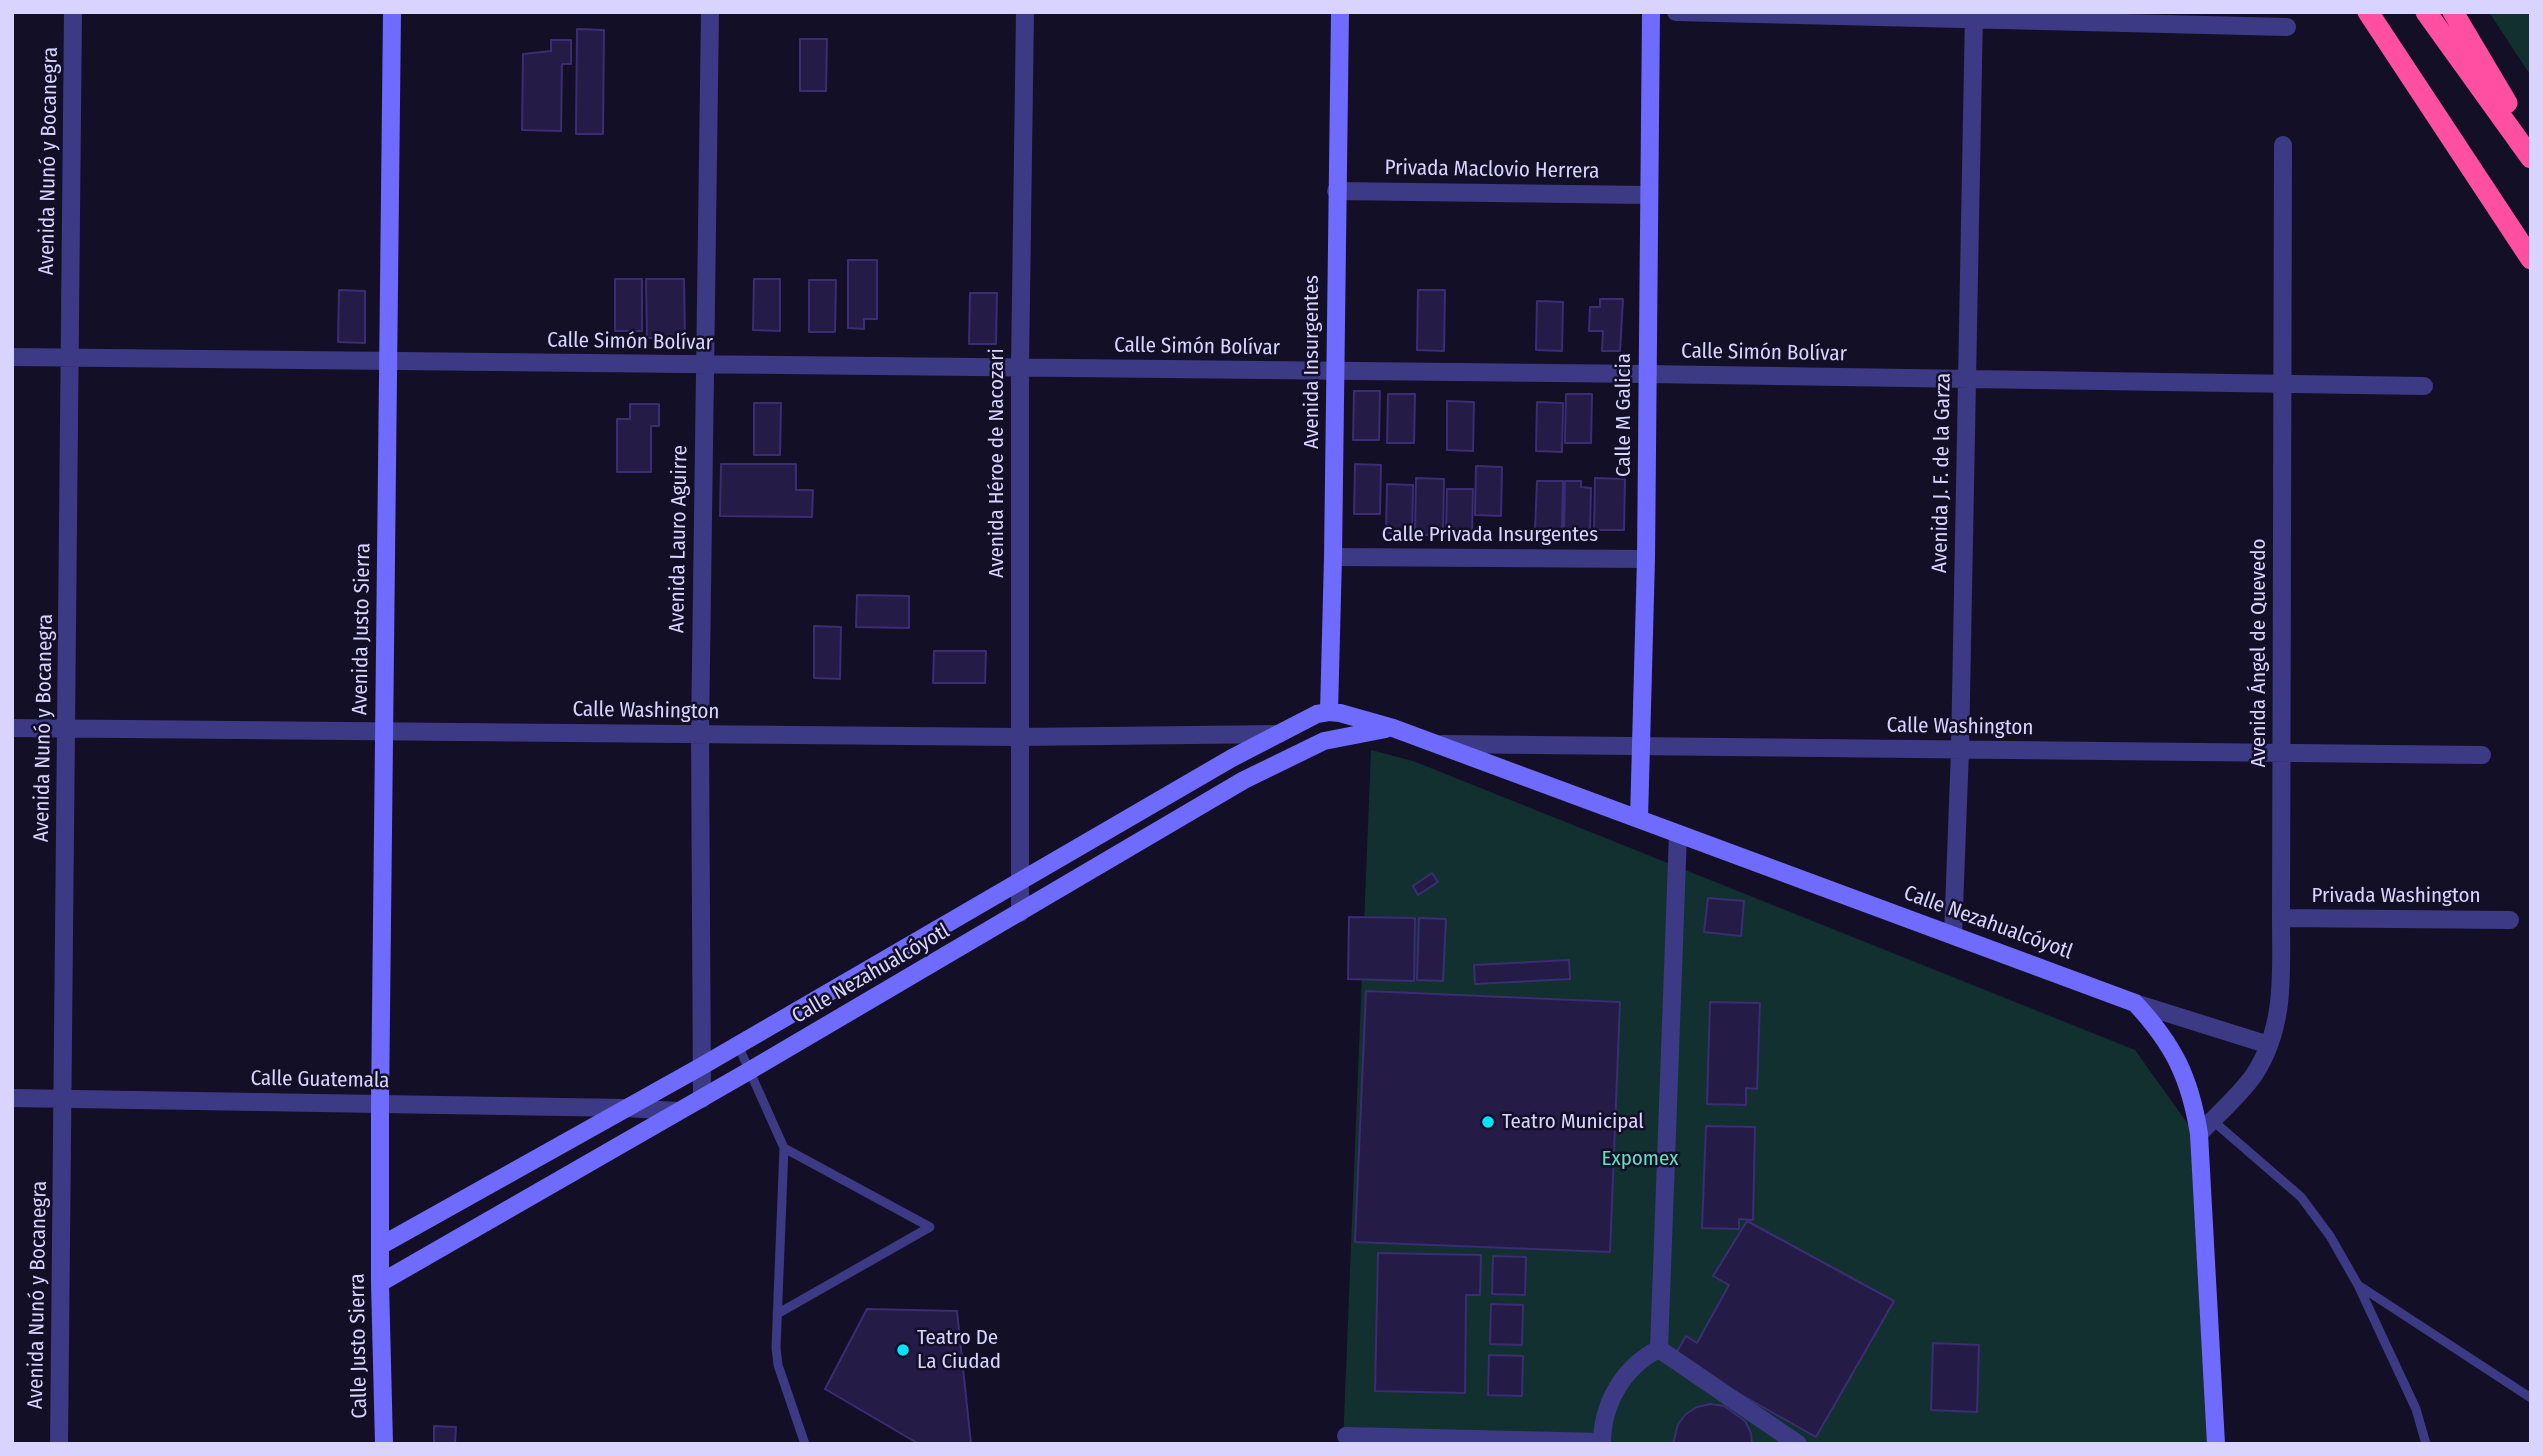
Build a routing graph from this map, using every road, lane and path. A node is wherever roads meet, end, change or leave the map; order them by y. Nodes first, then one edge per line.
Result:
1 (73, 12) edge
2 (392, 12) edge
3 (710, 12) edge
4 (1025, 12) edge
5 (1340, 12) edge
6 (1651, 12) edge
7 (1676, 12) edge
8 (2368, 12) edge
9 (2385, 12) edge
10 (2426, 12) edge
11 (2452, 12) edge
12 (1973, 16) edge
13 (2287, 27) dead end
14 (2531, 144) edge
15 (2283, 145) dead end
16 (2531, 158) edge
17 (2481, 181) junction
18 (1336, 191) junction
19 (1648, 195) junction
20 (2531, 259) edge
21 (12, 357) edge
22 (70, 358) junction
23 (388, 362) junction
24 (704, 365) junction
25 (1020, 367) junction
26 (1335, 372) junction
27 (1647, 374) junction
28 (1967, 379) junction
29 (2283, 386) junction
30 (2424, 386) dead end
31 (1333, 557) junction
32 (1646, 559) junction
33 (1329, 712) junction
34 (1393, 727) junction
35 (12, 728) edge
36 (67, 728) junction
37 (383, 731) junction
38 (700, 734) junction
39 (1279, 734) junction
40 (1018, 737) junction
41 (1438, 744) junction
42 (1641, 746) junction
43 (1960, 750) junction
44 (2281, 753) junction
45 (2482, 755) dead end
46 (1291, 756) junction
47 (1639, 819) junction
48 (1678, 834) junction
49 (1019, 881) junction
50 (1020, 913) junction
51 (2281, 918) junction
52 (2510, 920) dead end
53 (1953, 935) junction
54 (2135, 1003) junction
55 (737, 1045) junction
56 (2269, 1045) junction
57 (702, 1066) junction
58 (749, 1071) junction
59 (12, 1098) edge
60 (702, 1098) junction
61 (63, 1099) junction
62 (380, 1103) junction
63 (626, 1108) junction
64 (678, 1111) junction
65 (2212, 1121) junction
66 (2199, 1134) junction
67 (785, 1148) junction
68 (380, 1246) junction
69 (380, 1283) junction
70 (2358, 1285) junction
71 (777, 1314) junction
72 (1659, 1349) junction
73 (2531, 1398) edge
74 (1346, 1436) dead end
75 (805, 1441) edge
76 (1601, 1443) edge
77 (59, 1444) edge
78 (384, 1444) edge
79 (816, 1444) edge
80 (1798, 1444) edge
81 (2216, 1444) edge
82 (2426, 1444) edge

1 - 22 street, Avenida Nunó y Bocanegra
2 - 23 street, Avenida Justo Sierra
3 - 24 street, Avenida Lauro Aguirre
4 - 25 street, Avenida Héroe de Nacozari
5 - 18 street, Avenida Insurgentes
6 - 19 street, Calle M Galicia
7 - 12 street
8 - 17 highway
9 - 17 highway
10 - 16 highway
11 - 14 highway
12 - 13 street
12 - 28 street, Avenida J. F. de la Garza
15 - 29 street, Avenida Ángel de Quevedo
17 - 20 highway
18 - 19 street, Privada Maclovio Herrera
18 - 26 street, Avenida Insurgentes
19 - 27 street, Calle M Galicia
21 - 22 street, Calle Simón Bolívar
22 - 23 street, Calle Simón Bolívar
22 - 36 street, Avenida Nunó y Bocanegra
23 - 24 street, Calle Simón Bolívar
23 - 37 street, Avenida Justo Sierra
24 - 25 street, Calle Simón Bolívar
24 - 38 street, Avenida Lauro Aguirre
25 - 26 street, Calle Simón Bolívar
25 - 40 street, Avenida Héroe de Nacozari
26 - 27 street, Calle Simón Bolívar
26 - 31 street, Avenida Insurgentes
27 - 28 street, Calle Simón Bolívar
27 - 32 street, Calle M Galicia
28 - 29 street, Calle Simón Bolívar
28 - 43 street, Avenida J. F. de la Garza
29 - 30 street, Calle Simón Bolívar
29 - 44 street, Avenida Ángel de Quevedo
31 - 32 street, Calle Privada Insurgentes
31 - 33 street, Avenida Insurgentes
32 - 42 street, Calle M Galicia
33 - 34 street, Calle Nezahualcóyotl
33 - 39 street, Calle Nezahualcóyotl
33 - 46 street
34 - 41 street, Calle Nezahualcóyotl
34 - 46 street, Calle Nezahualcóyotl
35 - 36 street, Calle Washington
36 - 37 street, Calle Washington
36 - 61 street, Avenida Nunó y Bocanegra
37 - 38 street, Calle Washington
37 - 62 street, Avenida Justo Sierra
38 - 40 street, Calle Washington
38 - 57 street, Avenida Lauro Aguirre
39 - 40 street, Calle Washington
39 - 49 street, Calle Nezahualcóyotl
40 - 49 street, Avenida Héroe de Nacozari
41 - 42 street, Calle Washington
41 - 47 street, Calle Nezahualcóyotl
42 - 43 street, Calle Washington
42 - 47 street, Calle M Galicia
43 - 44 street, Calle Washington
43 - 53 street, Avenida J. F. de la Garza
44 - 45 street, Calle Washington
44 - 51 street, Avenida Ángel de Quevedo
46 - 50 street, Calle Nezahualcóyotl
47 - 48 street, Calle Nezahualcóyotl
48 - 53 street, Calle Nezahualcóyotl
48 - 72 street
49 - 50 street, Avenida Héroe de Nacozari
49 - 55 street, Calle Nezahualcóyotl
50 - 58 street, Calle Nezahualcóyotl
51 - 52 street, Privada Washington
51 - 56 street, Avenida Ángel de Quevedo
53 - 54 street, Calle Nezahualcóyotl
54 - 56 street
54 - 66 street, Calle Nezahualcóyotl
55 - 57 street, Calle Nezahualcóyotl
55 - 58 lane
56 - 65 street, Avenida Ángel de Quevedo
57 - 60 street, Avenida Lauro Aguirre
57 - 63 street, Calle Nezahualcóyotl
58 - 60 street, Calle Nezahualcóyotl
58 - 67 lane
59 - 61 street, Calle Guatemala
60 - 64 street, Calle Nezahualcóyotl
61 - 62 street, Calle Guatemala
61 - 77 street, Avenida Nunó y Bocanegra
62 - 63 street, Calle Guatemala
62 - 68 street, Avenida Justo Sierra
63 - 64 street, Calle Guatemala
63 - 68 street, Calle Nezahualcóyotl
64 - 69 street, Calle Nezahualcóyotl
65 - 66 street, Avenida Ángel de Quevedo
65 - 70 lane
66 - 81 street, Calle Nezahualcóyotl
67 - 71 lane
67 - 71 lane
68 - 69 street, Calle Justo Sierra
69 - 78 street, Calle Justo Sierra
70 - 73 lane
70 - 82 lane
71 - 75 lane
72 - 76 street
72 - 80 street
74 - 76 street
75 - 79 lane

